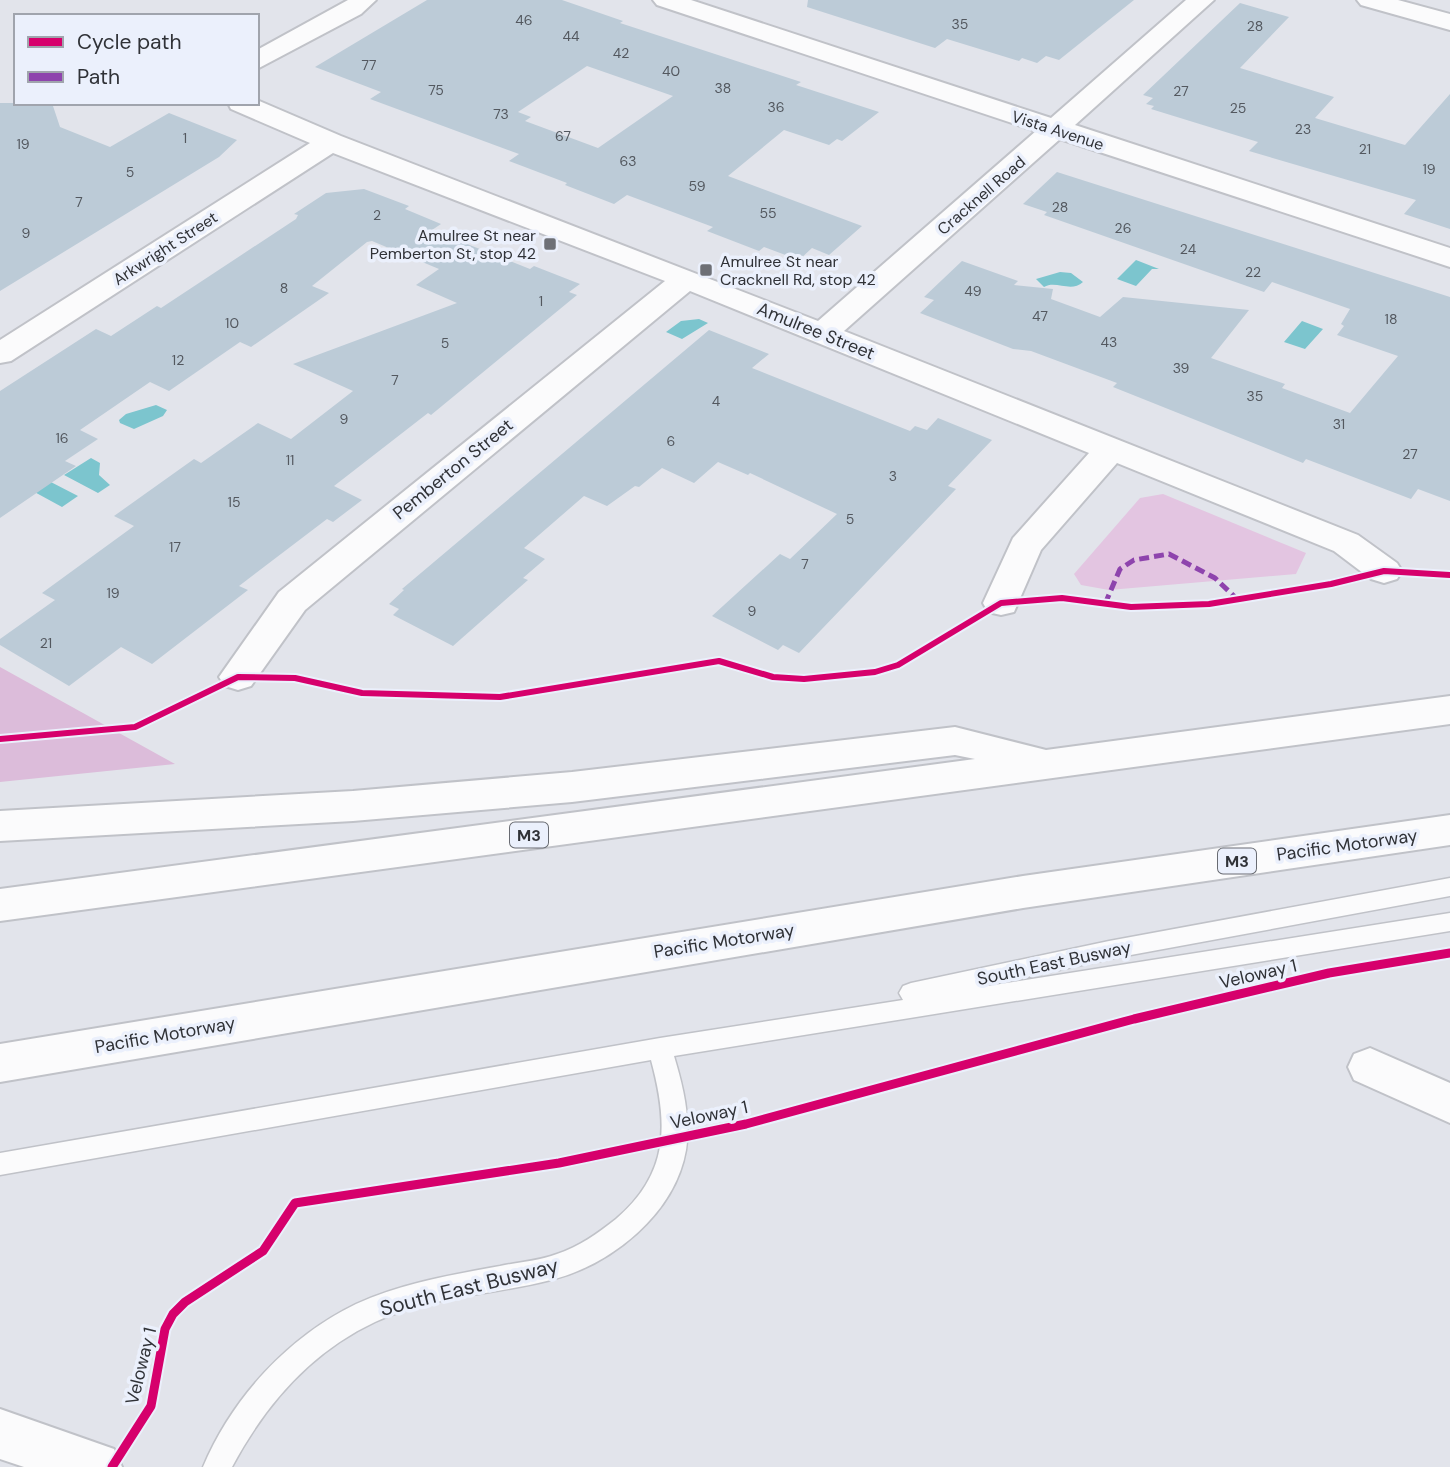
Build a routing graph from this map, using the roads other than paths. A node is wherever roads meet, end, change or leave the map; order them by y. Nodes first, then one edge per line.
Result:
1 (363, 0) edge
2 (666, 0) edge
3 (1201, 0) edge
4 (1370, 0) edge
5 (1450, 22) edge
6 (259, 60) edge
7 (246, 105) edge
8 (1056, 129) junction
9 (331, 142) junction
10 (1450, 258) edge
11 (686, 279) junction
12 (823, 333) junction
13 (0, 354) edge
14 (1111, 449) junction
15 (1384, 572) dead end
16 (1001, 603) dead end
17 (238, 677) dead end
18 (1450, 710) edge
19 (1057, 764) junction
20 (0, 826) edge
21 (1450, 830) edge
22 (1450, 887) edge
23 (0, 905) edge
24 (1450, 922) edge
25 (660, 1048) junction
26 (0, 1063) edge
27 (1370, 1067) dead end
28 (1450, 1104) edge
29 (0, 1164) edge
30 (0, 1434) edge
31 (96, 1467) edge
32 (217, 1467) edge

1 - 6 main road
2 - 8 main road, Vista Avenue
3 - 8 main road, Cracknell Road
4 - 5 main road
7 - 9 main road, Amulree Street
8 - 10 main road, Vista Avenue
8 - 12 main road, Cracknell Road
9 - 11 main road, Amulree Street
9 - 13 main road, Arkwright Street
11 - 12 main road, Amulree Street
11 - 17 main road, Pemberton Street
12 - 14 main road, Amulree Street
14 - 15 main road, Amulree Street
14 - 16 main road
18 - 19 main road, M3
19 - 20 main road
19 - 23 main road, M3
21 - 26 main road, Pacific Motorway / M3
22 - 25 lane, South East Busway
24 - 25 lane, South East Busway
25 - 29 lane, South East Busway
25 - 32 lane, South East Busway
27 - 28 main road
30 - 31 main road

